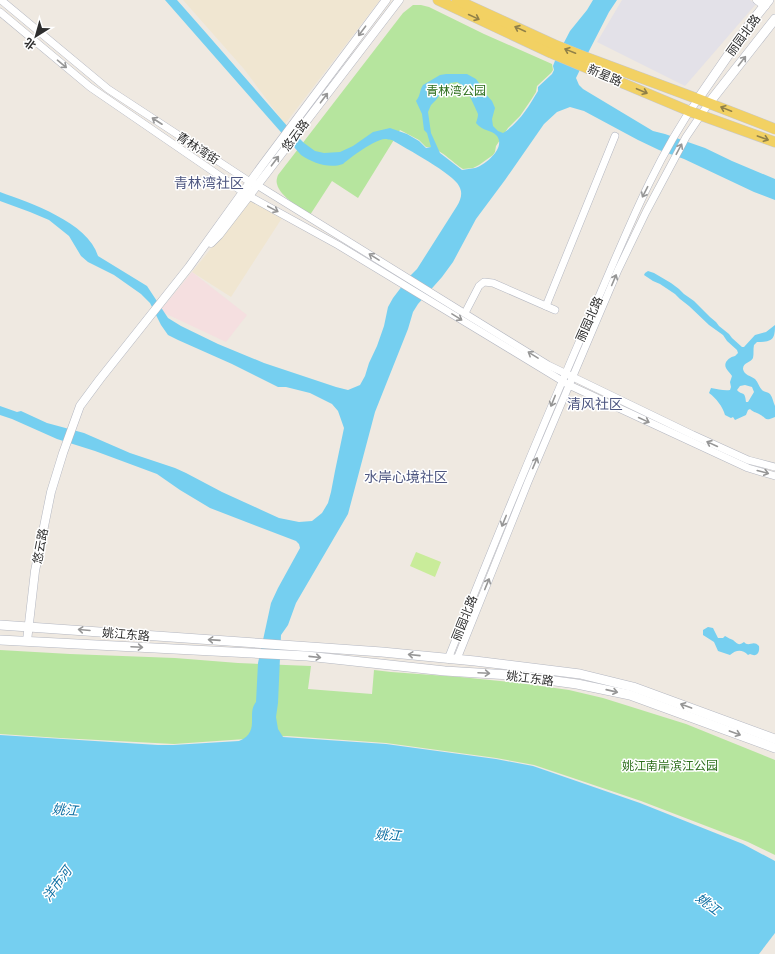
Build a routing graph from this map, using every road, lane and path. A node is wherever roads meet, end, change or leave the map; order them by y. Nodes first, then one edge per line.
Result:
1 (1, 0) edge
2 (386, 0) edge
3 (399, 0) edge
4 (438, 0) edge
5 (457, 0) edge
6 (757, 0) edge
7 (767, 3) edge
8 (0, 12) edge
9 (775, 19) edge
10 (553, 49) junction
11 (583, 61) junction
12 (698, 98) junction
13 (709, 103) junction
14 (689, 111) junction
15 (700, 114) junction
16 (297, 125) junction
17 (775, 129) edge
18 (615, 136) dead end
19 (775, 142) edge
20 (254, 184) junction
21 (246, 194) junction
22 (405, 281) junction
23 (426, 294) junction
24 (546, 306) junction
25 (555, 310) dead end
26 (464, 313) junction
27 (565, 373) junction
28 (573, 376) junction
29 (562, 381) junction
30 (569, 385) junction
31 (775, 467) edge
32 (775, 476) edge
33 (0, 625) edge
34 (28, 626) junction
35 (0, 640) edge
36 (27, 641) junction
37 (453, 659) junction
38 (775, 739) edge
39 (775, 748) edge

20 -> 1 street, 青林湾街
2 -> 16 street, 悠云路
16 -> 3 street, 悠云路
4 -> 10 main road, 新星路
10 -> 5 main road, 新星路
6 - 7 street
7 - 12 main road, 丽园北路
8 -> 21 street, 青林湾街
13 -> 9 main road, 丽园北路
10 - 11 main road, 新星路
11 - 12 main road, 新星路
11 -> 14 main road, 新星路
12 - 13 main road, 新星路
12 - 14 street, 丽园北路
13 - 15 street, 丽园北路
17 -> 13 main road, 新星路
14 - 15 main road, 新星路
14 -> 27 street, 丽园北路
15 -> 19 main road, 新星路
28 -> 15 street, 丽园北路
16 - 20 street, 悠云路
18 - 24 street
20 - 21 street, 悠云路
22 -> 20 street, 青林湾街
21 -> 22 street, 青林湾街
21 - 34 street, 悠云路
22 - 23 street
23 - 26 street
23 -> 29 street
24 - 25 street
24 - 26 street
27 -> 26 street
27 - 28 street
27 - 29 street, 丽园北路
28 - 30 street, 丽园北路
31 -> 28 street
29 - 30 street
29 -> 37 street, 丽园北路
30 -> 32 street
37 -> 30 street, 丽园北路
33 - 34 main road, 姚江东路
34 - 36 street, 悠云路
37 -> 34 main road, 姚江东路
35 - 36 main road, 姚江东路
36 -> 39 main road, 姚江东路
38 -> 37 main road, 姚江东路

